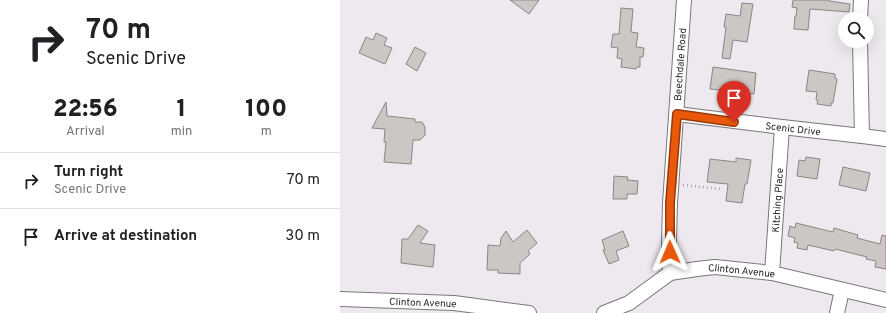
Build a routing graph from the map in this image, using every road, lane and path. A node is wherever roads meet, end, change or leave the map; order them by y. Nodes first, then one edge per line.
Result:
1 (684, 0) edge
2 (861, 0) edge
3 (860, 12) edge
4 (860, 48) edge
5 (677, 114) junction
6 (782, 128) junction
7 (862, 136) junction
8 (886, 140) edge
9 (680, 184) dead end
10 (721, 189) dead end
11 (772, 273) junction
12 (670, 274) junction
13 (842, 290) junction
14 (340, 299) edge
15 (886, 300) edge
16 (528, 313) edge
17 (604, 313) edge
18 (837, 313) edge

1 - 5 street, Beechdale Road
2 - 3 street
4 - 7 street
5 - 6 street, Scenic Drive
5 - 12 street, Beechdale Road
6 - 7 street, Scenic Drive
6 - 11 street, Kitching Place
7 - 8 street, Scenic Drive
9 - 10 path
11 - 12 street, Clinton Avenue
11 - 13 street, Clinton Avenue
12 - 17 street, Clinton Avenue
13 - 15 street, Clinton Avenue
13 - 18 street
14 - 16 street, Clinton Avenue

